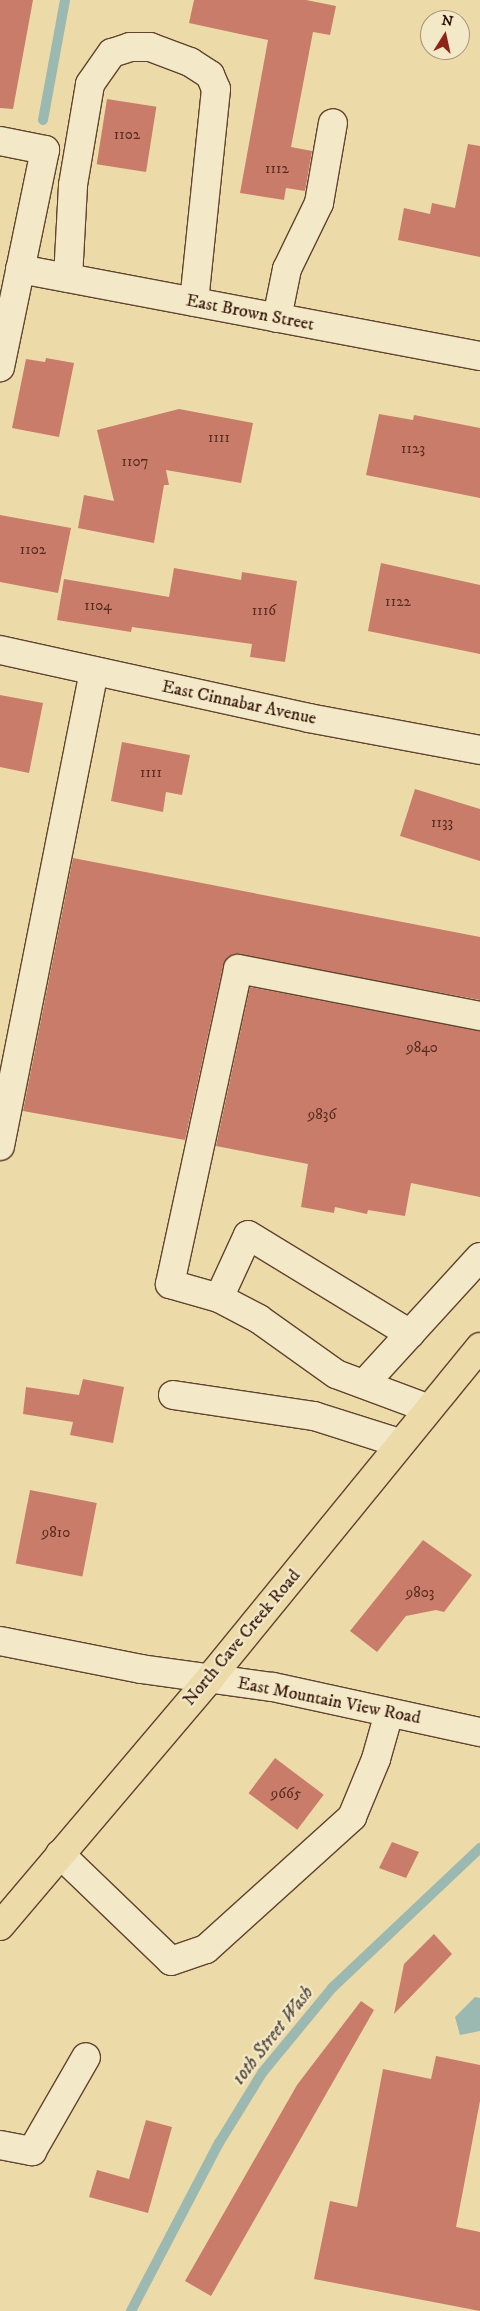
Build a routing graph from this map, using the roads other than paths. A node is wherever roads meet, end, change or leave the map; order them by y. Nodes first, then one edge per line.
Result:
1 (333, 123) dead end
2 (0, 141) edge
3 (20, 269) junction
4 (68, 278) junction
5 (194, 302) junction
6 (276, 318) junction
7 (480, 356) edge
8 (0, 367) edge
9 (0, 650) edge
10 (94, 671) junction
11 (480, 750) edge
12 (480, 1016) edge
13 (0, 1146) edge
14 (480, 1257) edge
15 (218, 1298) junction
16 (410, 1334) junction
17 (480, 1346) edge
18 (364, 1384) junction
19 (173, 1395) dead end
20 (428, 1408) junction
21 (399, 1443) junction
22 (0, 1641) edge
23 (210, 1678) junction
24 (389, 1713) junction
25 (480, 1732) edge
26 (60, 1854) junction
27 (0, 1926) edge
28 (86, 2057) dead end
29 (0, 2145) edge

1 - 6 street
2 - 3 street
3 - 4 street, East Brown Street
3 - 8 street
4 - 5 street, East Brown Street
4 - 5 street
5 - 6 street, East Brown Street
6 - 7 street, East Brown Street
9 - 10 street, East Cinnabar Avenue
10 - 11 street, East Cinnabar Avenue
10 - 13 street
12 - 15 street
14 - 16 street
15 - 16 street
15 - 18 street
16 - 18 street
17 - 20 main road, North Cave Creek Road
18 - 20 street
19 - 21 street
20 - 21 main road, North Cave Creek Road
21 - 23 main road, North Cave Creek Road
22 - 23 street, East Mountain View Road
23 - 24 street, East Mountain View Road
23 - 26 main road, North Cave Creek Road
24 - 25 street, East Mountain View Road
24 - 26 street
26 - 27 main road, North Cave Creek Road
28 - 29 street

